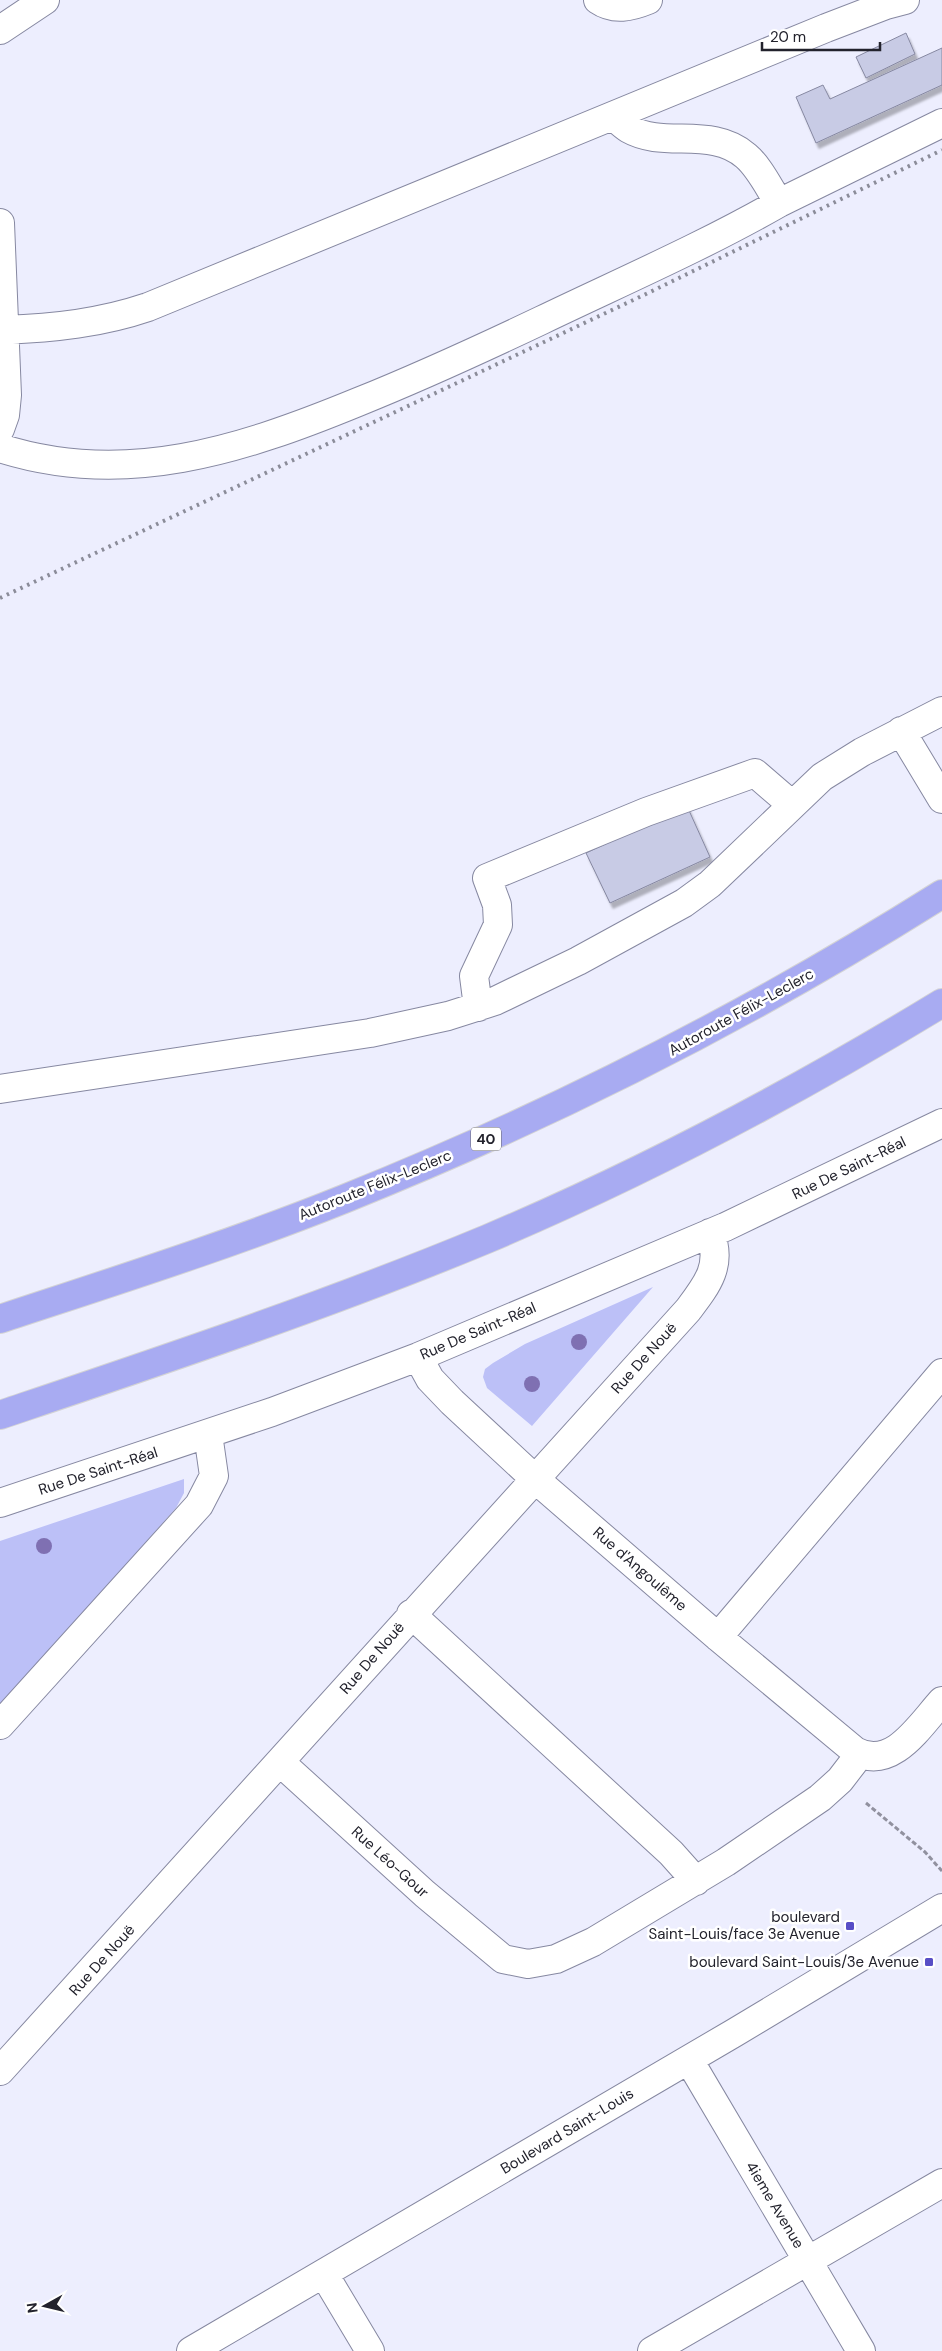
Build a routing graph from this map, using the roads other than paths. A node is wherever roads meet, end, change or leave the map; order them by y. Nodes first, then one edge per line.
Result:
1 (46, 0) edge
2 (598, 0) edge
3 (648, 0) edge
4 (905, 0) edge
5 (0, 30) edge
6 (614, 117) junction
7 (942, 123) edge
8 (779, 203) junction
9 (0, 223) edge
10 (4, 330) junction
11 (0, 429) edge
12 (0, 448) edge
13 (942, 711) edge
14 (901, 731) junction
15 (942, 799) edge
16 (791, 804) junction
17 (942, 894) edge
18 (942, 1003) edge
19 (478, 1007) junction
20 (0, 1089) edge
21 (942, 1123) edge
22 (710, 1233) junction
23 (0, 1319) edge
24 (418, 1357) junction
25 (942, 1373) edge
26 (0, 1415) edge
27 (208, 1434) junction
28 (535, 1478) junction
29 (0, 1503) edge
30 (411, 1614) junction
31 (718, 1637) junction
32 (942, 1701) edge
33 (0, 1725) edge
34 (870, 1755) junction
35 (280, 1762) junction
36 (696, 1881) junction
37 (942, 1908) edge
38 (689, 2060) junction
39 (0, 2071) edge
40 (942, 2183) edge
41 (808, 2261) junction
42 (324, 2274) junction
43 (191, 2351) edge
44 (370, 2351) edge
45 (652, 2351) edge
46 (861, 2351) edge

1 - 5 street
2 - 3 street
4 - 6 street
6 - 8 street
6 - 10 street
7 - 8 street
8 - 12 street
9 - 10 street
10 - 11 street
13 - 14 street
14 - 15 street
14 - 16 street
16 - 19 street
16 - 19 street
17 - 23 highway, Autoroute Félix-Leclerc / 40
18 - 26 highway
19 - 20 street
21 - 22 street, Rue De Saint-Réal
22 - 24 street, Rue De Saint-Réal
22 - 28 street, Rue De Nouë
24 - 27 street, Rue De Saint-Réal
24 - 28 street, Rue d'Angoulême
25 - 31 street
27 - 29 street, Rue De Saint-Réal
27 - 33 street
28 - 30 street, Rue De Nouë
28 - 31 street, Rue d'Angoulême
30 - 35 street, Rue De Nouë
30 - 36 street
31 - 34 street, Rue d'Angoulême
32 - 34 street
34 - 36 street
35 - 36 street, Rue Léo-Gour
35 - 39 street, Rue De Nouë
37 - 38 street, Boulevard Saint-Louis
38 - 41 street, 4ieme Avenue
38 - 42 street, Boulevard Saint-Louis
40 - 41 street
41 - 45 street
41 - 46 street, 4ieme Avenue
42 - 43 street, Boulevard Saint-Louis
42 - 44 street

